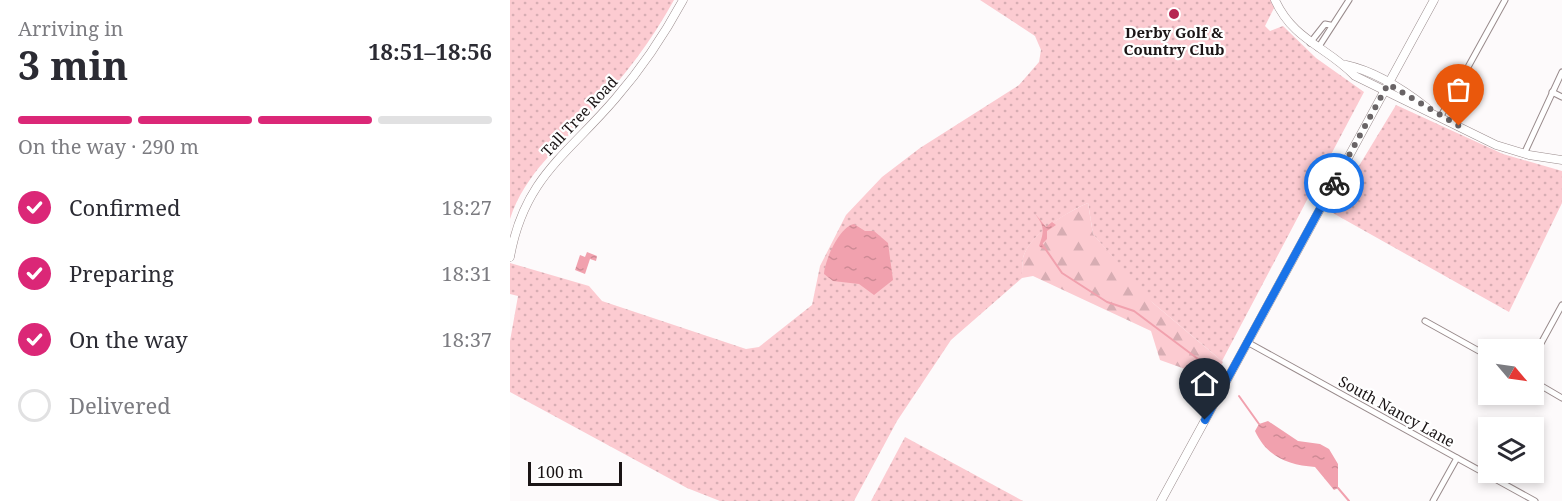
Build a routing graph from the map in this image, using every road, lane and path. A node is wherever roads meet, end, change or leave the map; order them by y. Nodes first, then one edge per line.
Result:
1 (683, 0) edge
2 (1275, 0) edge
3 (1349, 0) edge
4 (1434, 0) edge
5 (1505, 0) edge
6 (1314, 45) junction
7 (1562, 72) edge
8 (1386, 87) junction
9 (1552, 92) junction
10 (1562, 97) edge
11 (1441, 116) junction
12 (1524, 154) junction
13 (1562, 160) edge
14 (510, 257) edge
15 (1562, 305) edge
16 (1425, 321) dead end
17 (1543, 339) edge
18 (1247, 342) junction
19 (1478, 350) edge
20 (1544, 387) edge
21 (1562, 398) edge
22 (1457, 458) junction
23 (1161, 501) edge
24 (1433, 501) edge
25 (1535, 501) edge

1 - 14 street, Tall Tree Road
2 - 6 street
3 - 6 street
4 - 8 street
5 - 11 street
6 - 8 street
7 - 9 street
8 - 11 street
8 - 18 street
9 - 10 street
9 - 12 street
11 - 12 street
12 - 13 street
15 - 17 street
16 - 19 street
18 - 22 street, South Nancy Lane
18 - 23 street
20 - 21 street
22 - 24 street
22 - 25 street, South Nancy Lane

